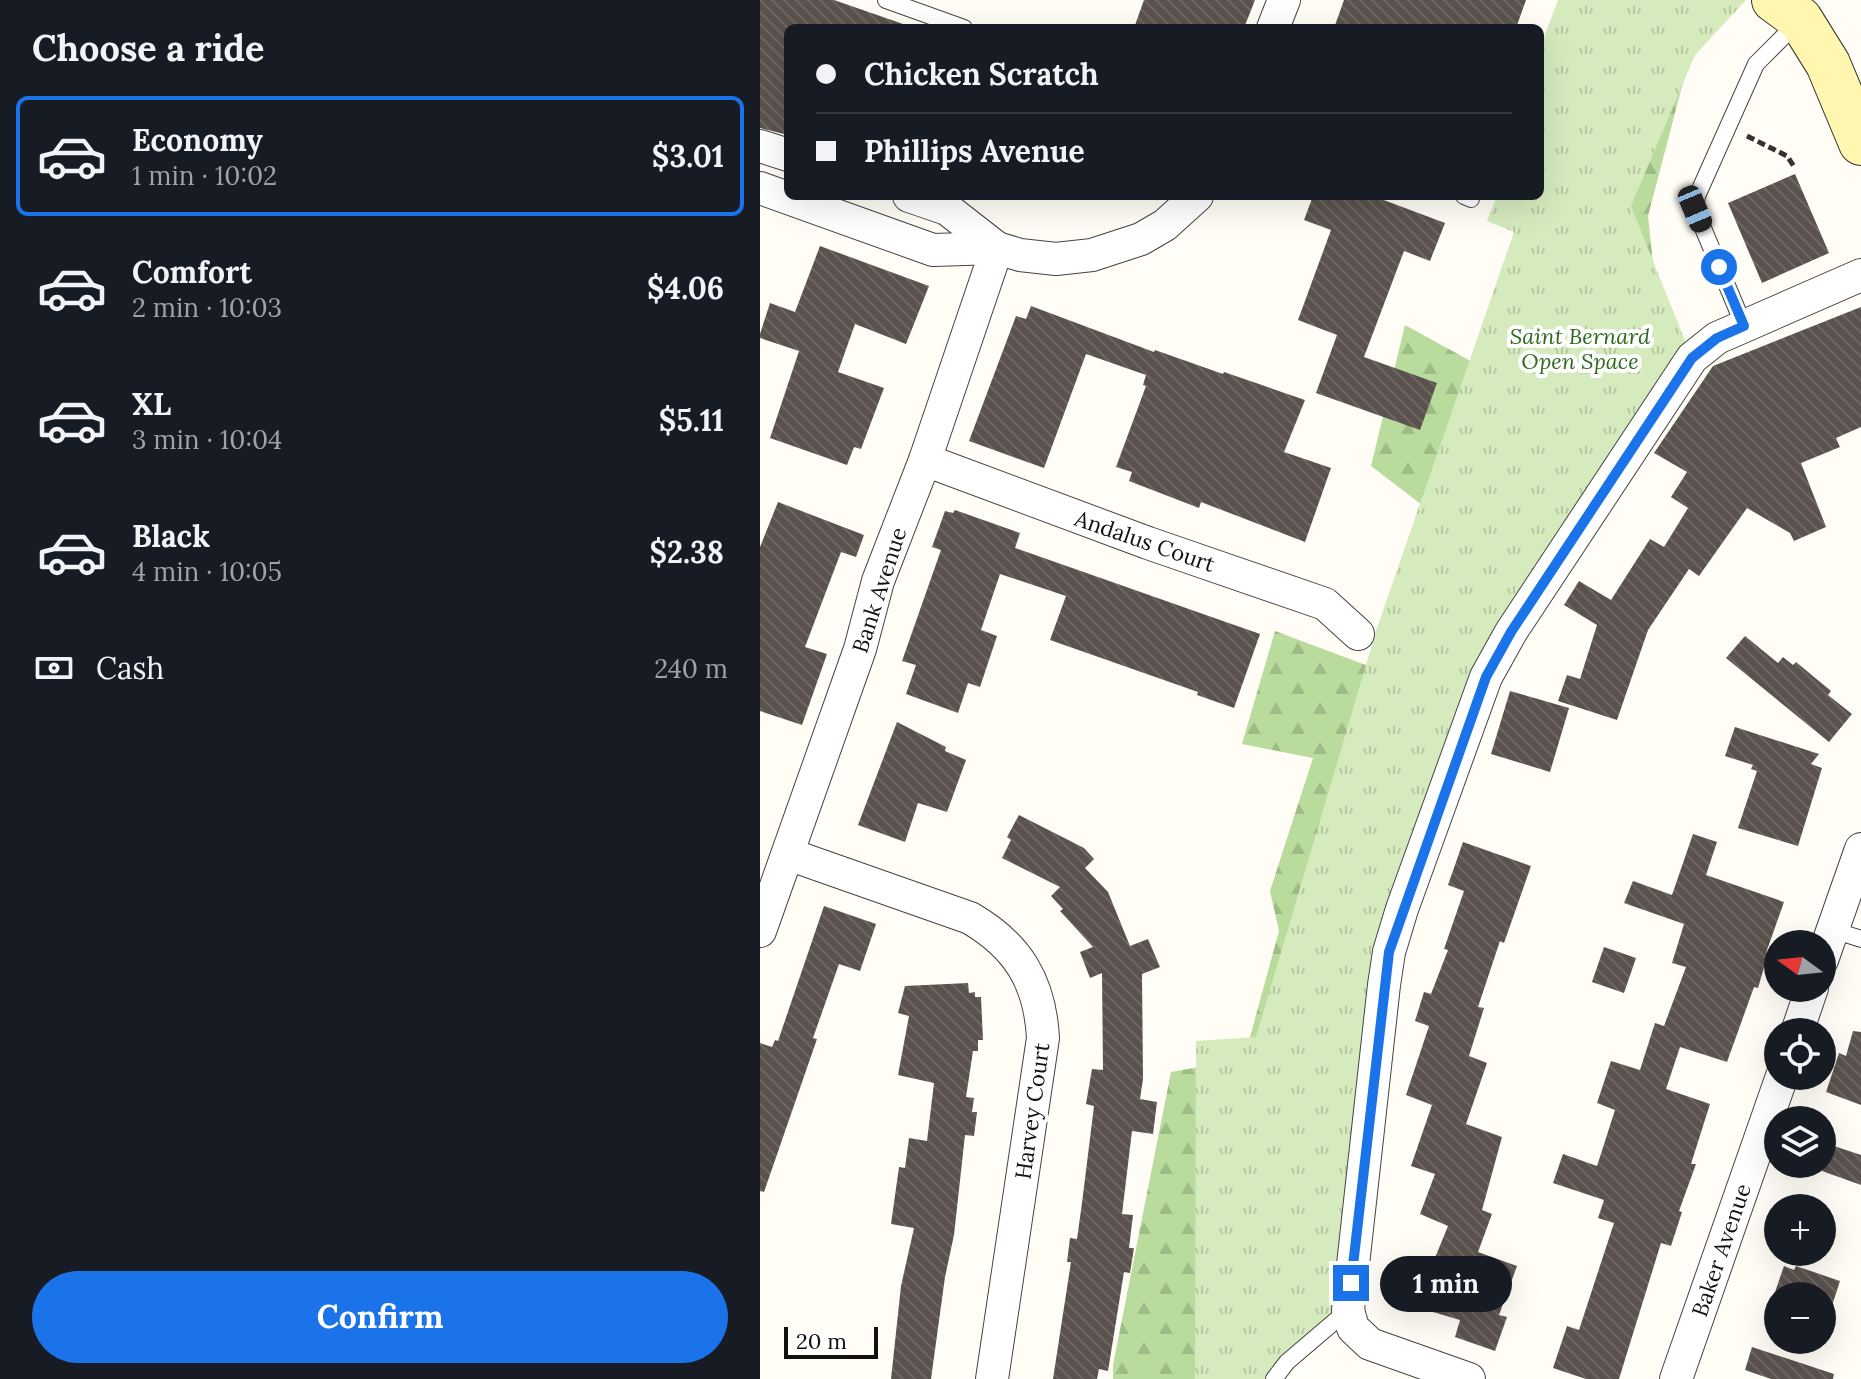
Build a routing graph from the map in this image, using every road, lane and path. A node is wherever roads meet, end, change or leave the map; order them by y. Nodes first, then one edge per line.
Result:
1 (886, 0) edge
2 (1284, 0) edge
3 (1796, 6) edge
4 (953, 24) edge
5 (1275, 24) edge
6 (1861, 143) edge
7 (1759, 144) dead end
8 (760, 146) edge
9 (784, 154) edge
10 (1795, 168) dead end
11 (760, 188) edge
12 (784, 197) edge
13 (793, 200) edge
14 (921, 200) edge
15 (1193, 200) edge
16 (997, 248) junction
17 (1861, 275) edge
18 (1744, 326) junction
19 (925, 460) junction
20 (1358, 634) dead end
21 (1861, 849) edge
22 (788, 854) junction
23 (760, 931) edge
24 (1847, 934) edge
25 (1777, 1090) edge
26 (1348, 1310) junction
27 (992, 1379) edge
28 (1274, 1379) edge
29 (1469, 1379) edge
30 (1676, 1379) edge

1 - 4 lane
2 - 5 street
3 - 6 main road
3 - 18 lane
7 - 10 path
8 - 9 street
11 - 12 street
13 - 16 street
14 - 16 street
15 - 16 street
16 - 19 street, Bank Avenue
17 - 18 street
18 - 26 street
19 - 20 street, Andalus Court
19 - 22 street, Bank Avenue
21 - 24 street
22 - 23 street, Bank Avenue
22 - 27 street, Harvey Court
25 - 30 street, Baker Avenue
26 - 28 lane
26 - 29 street

